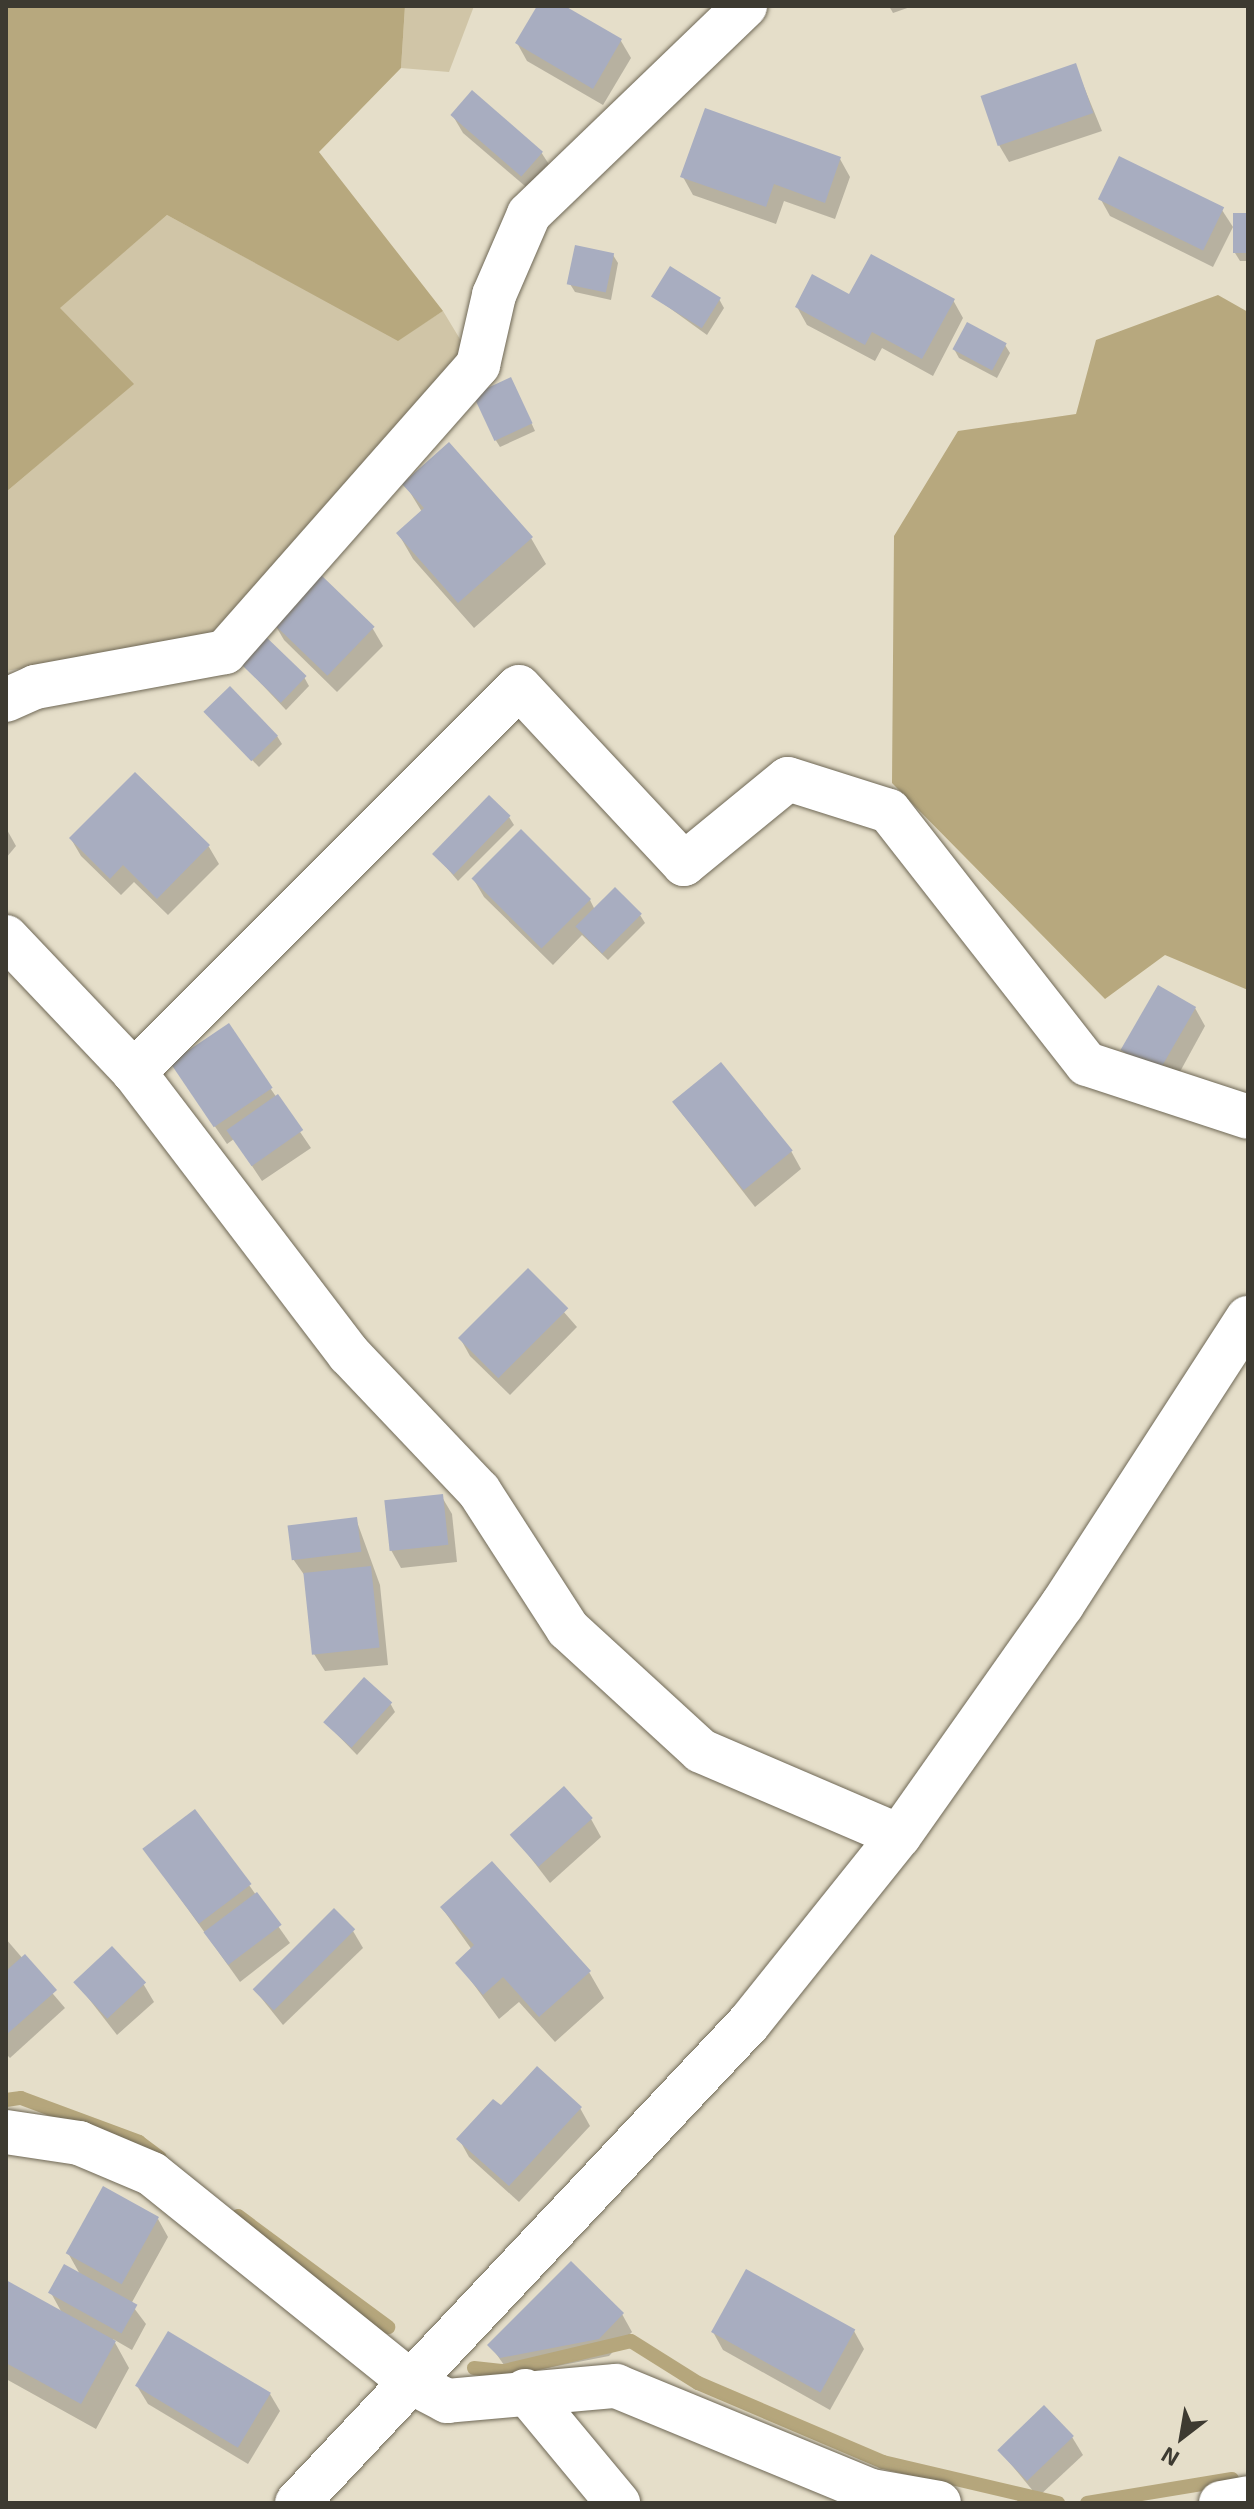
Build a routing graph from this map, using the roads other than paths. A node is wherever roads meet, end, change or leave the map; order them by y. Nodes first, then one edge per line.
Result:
1 (745, 6) edge
2 (6, 700) edge
3 (6, 937) edge
4 (134, 1072) junction
5 (1248, 1117) edge
6 (1248, 1318) edge
7 (899, 1836) junction
8 (6, 2132) edge
9 (411, 2382) junction
10 (525, 2391) junction
11 (1248, 2498) edge
12 (297, 2503) edge
13 (618, 2503) edge
14 (939, 2503) edge
15 (1221, 2503) edge

1 - 2 street
3 - 4 street
4 - 5 street
4 - 7 street
6 - 7 street
7 - 9 street
8 - 9 street
9 - 10 street
9 - 12 street
10 - 13 street
10 - 14 street
11 - 15 street

